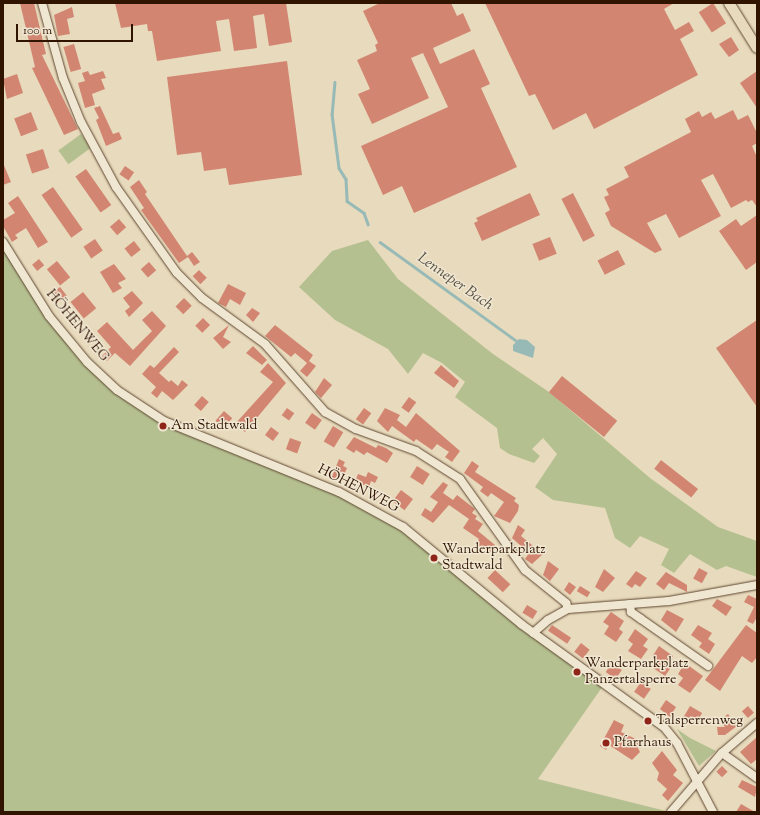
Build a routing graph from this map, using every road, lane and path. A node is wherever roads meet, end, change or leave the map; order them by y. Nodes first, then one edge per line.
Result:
1 (42, 3) edge
2 (729, 3) edge
3 (757, 48) edge
4 (3, 242) edge
5 (757, 585) edge
6 (630, 604) junction
7 (568, 609) junction
8 (533, 633) junction
9 (708, 666) dead end
10 (757, 723) edge
11 (722, 753) junction
12 (757, 778) edge
13 (697, 781) junction
14 (672, 812) edge
15 (713, 812) edge

1 - 7 street
2 - 3 main road
4 - 8 street, HÖHENWEG
5 - 6 street
6 - 7 street
6 - 9 street
7 - 8 street
8 - 13 street, HÖHENWEG
10 - 11 street
11 - 12 street
11 - 13 street
13 - 14 street
13 - 15 street, HÖHENWEG

